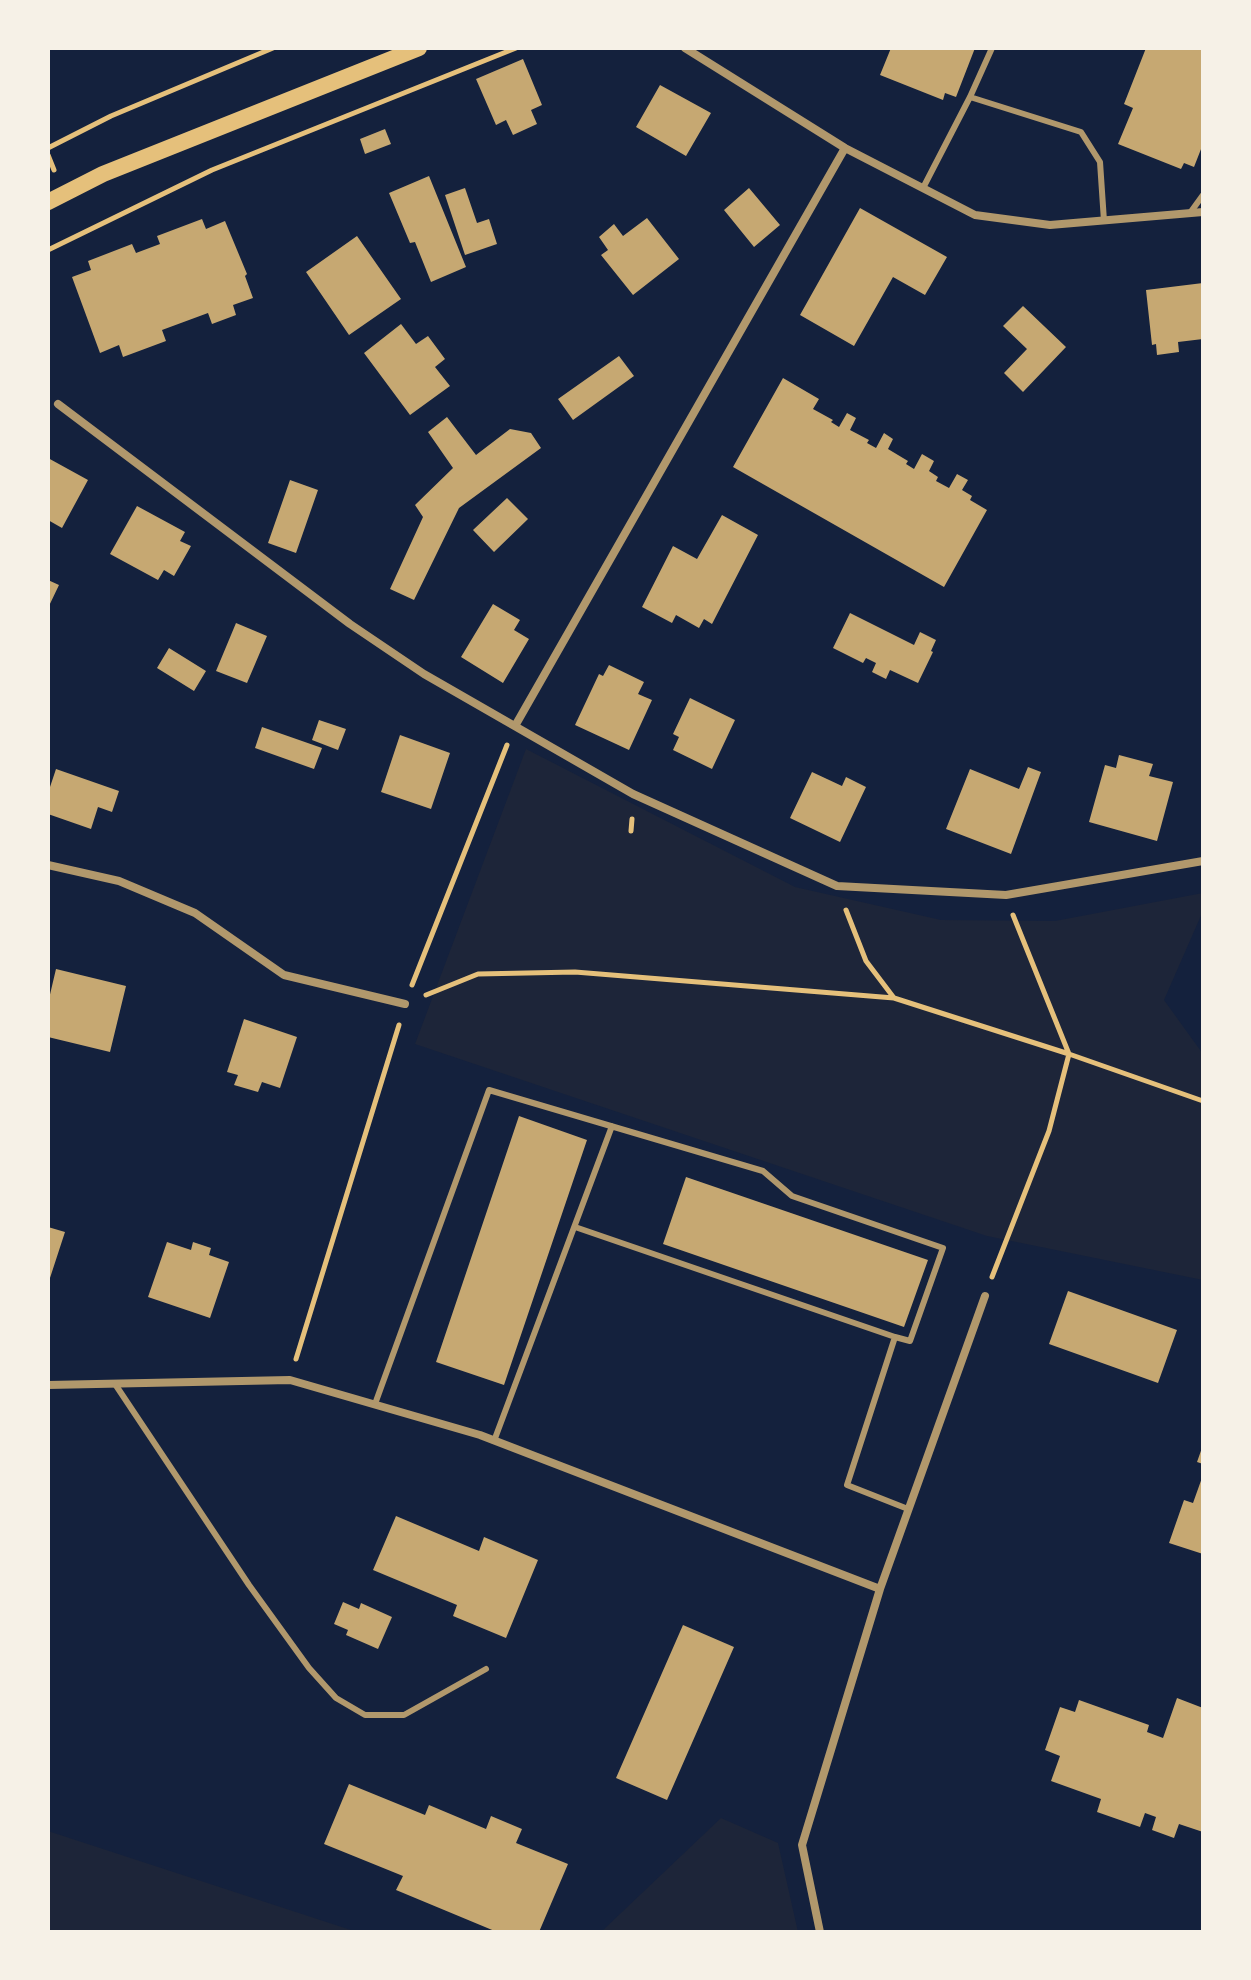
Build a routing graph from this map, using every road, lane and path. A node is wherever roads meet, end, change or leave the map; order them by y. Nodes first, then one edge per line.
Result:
1 (273, 48) edge
2 (516, 48) edge
3 (685, 48) edge
4 (992, 48) edge
5 (413, 49) edge
6 (970, 97) junction
7 (48, 148) edge
8 (845, 148) junction
9 (923, 188) junction
10 (1203, 195) edge
11 (48, 202) edge
12 (1203, 212) edge
13 (1190, 213) junction
14 (1104, 221) junction
15 (48, 250) edge
16 (58, 404) dead end
17 (515, 726) junction
18 (1203, 861) edge
19 (48, 865) edge
20 (837, 886) junction
21 (1006, 895) junction
22 (894, 998) junction
23 (405, 1004) junction
24 (1069, 1054) junction
25 (1203, 1101) edge
26 (612, 1126) junction
27 (575, 1227) junction
28 (985, 1296) joint
29 (895, 1337) junction
30 (290, 1380) junction
31 (115, 1384) junction
32 (48, 1385) edge
33 (375, 1404) junction
34 (494, 1441) junction
35 (908, 1509) junction
36 (880, 1589) junction
37 (486, 1669) dead end
38 (820, 1932) edge

1 - 7 path
2 - 15 path
3 - 8 street
4 - 6 lane
5 - 11 main road
6 - 9 lane
6 - 14 lane
8 - 9 street
8 - 17 street
9 - 14 street
10 - 13 lane
12 - 13 street
13 - 14 street
16 - 17 street
17 - 20 street
17 - 23 path
18 - 21 street
19 - 23 street
20 - 21 street
20 - 22 path
21 - 24 path
22 - 23 path
22 - 24 path
23 - 30 path
24 - 25 path
24 - 28 path
26 - 27 lane
26 - 29 lane
26 - 33 lane
27 - 29 lane
27 - 34 lane
28 - 35 street
29 - 35 lane
30 - 31 street
30 - 33 street
31 - 32 street
31 - 37 lane
33 - 34 street
34 - 36 street
35 - 36 street
36 - 38 street

